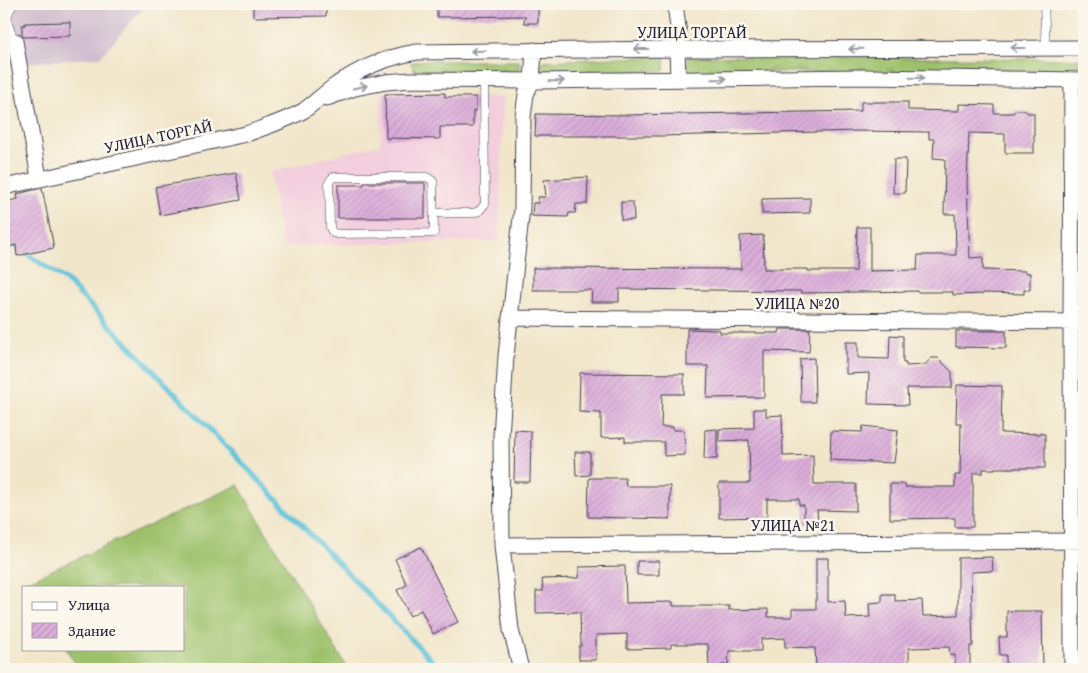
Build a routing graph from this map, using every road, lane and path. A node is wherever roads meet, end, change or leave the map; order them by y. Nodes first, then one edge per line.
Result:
1 (14, 4) edge
2 (675, 4) edge
3 (1044, 4) edge
4 (15, 41) joint
5 (1046, 48) junction
6 (1084, 48) edge
7 (677, 49) junction
8 (534, 50) junction
9 (678, 80) junction
10 (1078, 80) edge
11 (484, 81) junction
12 (532, 81) junction
13 (314, 103) junction
14 (39, 178) junction
15 (4, 187) edge
16 (434, 213) junction
17 (510, 318) junction
18 (1077, 322) edge
19 (1078, 541) edge
20 (502, 544) junction
21 (521, 669) edge
22 (1072, 669) edge

1 - 4 lane
2 - 7 street
3 - 5 lane
4 - 14 street
5 - 6 street, УЛИЦА ТОРГАЙ
5 -> 7 street, УЛИЦА ТОРГАЙ
7 -> 8 street, УЛИЦА ТОРГАЙ
7 - 9 street
8 - 12 street
8 -> 13 street, УЛИЦА ТОРГАЙ
9 -> 10 street, УЛИЦА ТОРГАЙ
12 -> 9 street, УЛИЦА ТОРГАЙ
10 - 18 street
11 - 12 street, УЛИЦА ТОРГАЙ
13 -> 11 street, УЛИЦА ТОРГАЙ
11 - 16 lane
12 - 17 street
13 - 14 street, УЛИЦА ТОРГАЙ
14 - 15 street, УЛИЦА ТОРГАЙ
16 - 16 lane
17 - 18 street, УЛИЦА №20
17 - 20 street
18 - 19 street
19 - 20 street, УЛИЦА №21
19 - 22 street
20 - 21 street

